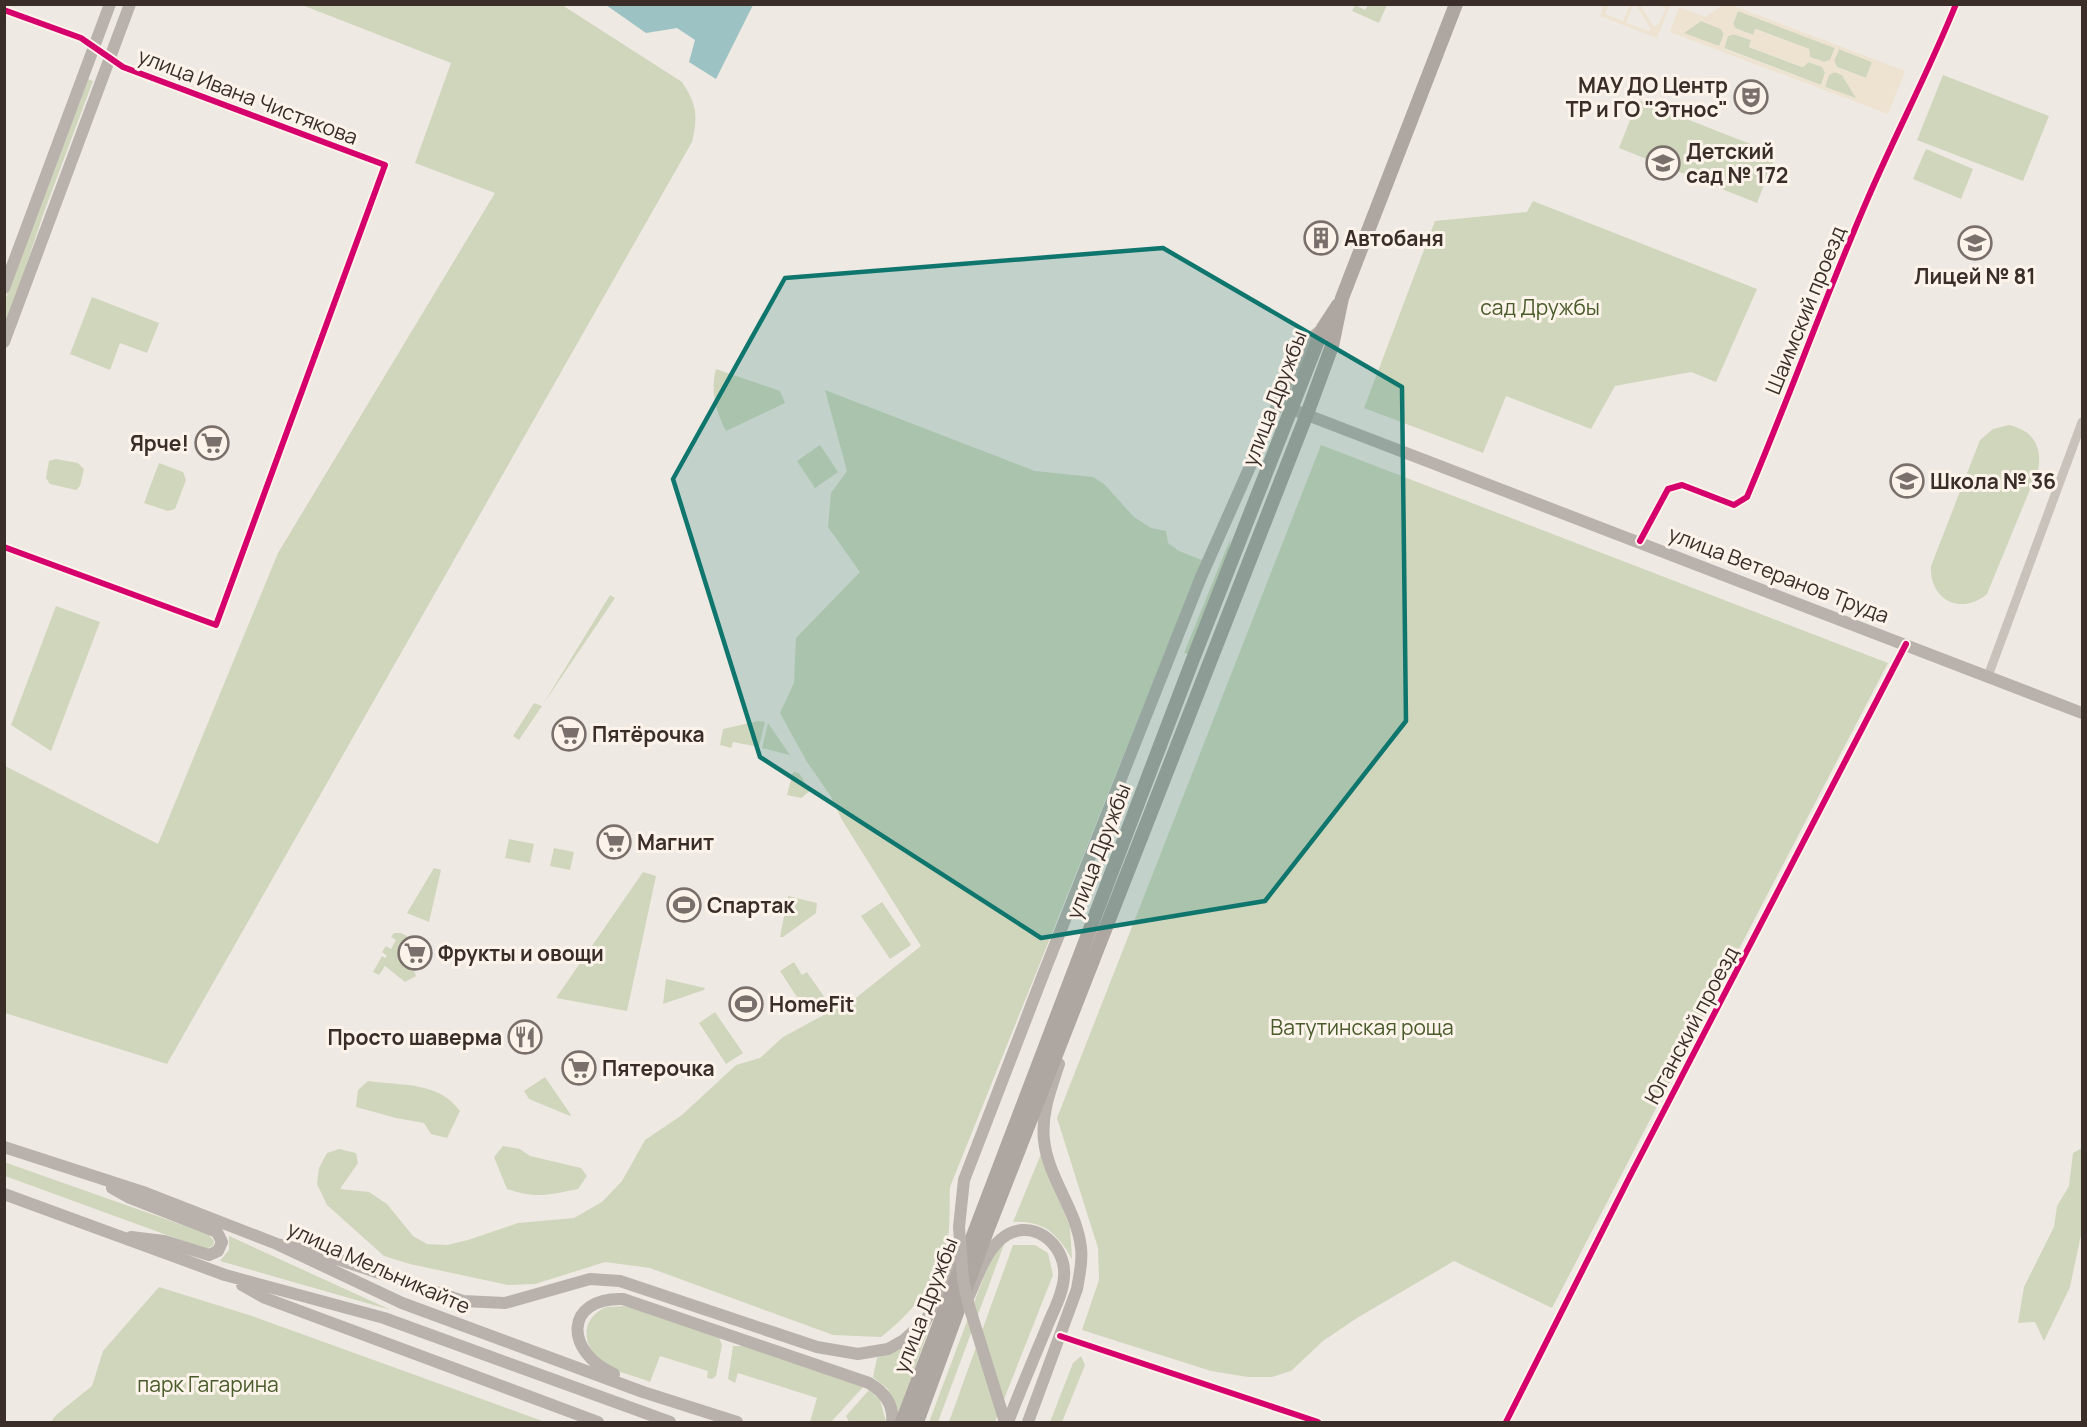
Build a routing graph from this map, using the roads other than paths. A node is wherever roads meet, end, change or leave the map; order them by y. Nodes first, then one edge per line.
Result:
1 (110, 4) edge
2 (130, 4) edge
3 (1456, 4) edge
4 (1956, 4) edge
5 (4, 10) edge
6 (95, 46) junction
7 (109, 56) junction
8 (4, 288) edge
9 (1342, 298) junction
10 (1323, 328) junction
11 (4, 342) edge
12 (1276, 403) junction
13 (1293, 409) junction
14 (1307, 414) junction
15 (2082, 422) edge
16 (1640, 541) junction
17 (4, 547) edge
18 (1906, 644) junction
19 (1988, 676) junction
20 (2082, 713) edge
21 (1067, 1025) junction
22 (4, 1147) edge
23 (95, 1178) junction
24 (4, 1194) edge
25 (977, 1227) junction
26 (121, 1237) junction
27 (277, 1244) junction
28 (225, 1275) junction
29 (951, 1329) junction
30 (1060, 1336) junction
31 (643, 1392) junction
32 (598, 1422) edge
33 (670, 1422) edge
34 (738, 1422) edge
35 (892, 1422) edge
36 (902, 1422) edge
37 (917, 1422) edge
38 (1006, 1422) edge
39 (1028, 1422) edge
40 (1318, 1422) edge
41 (1506, 1422) edge

1 - 6 main road
2 - 7 main road
3 - 9 main road, улица Дружбы
4 - 16 street, Шаимский проезд
5 - 6 street, улица Ивана Чистякова
6 - 7 street, улица Ивана Чистякова
6 - 8 main road
7 - 11 main road
7 - 17 street, улица Ивана Чистякова
9 - 10 main road, улица Дружбы
9 - 14 main road, улица Дружбы
10 - 12 main road
10 - 13 main road, улица Дружбы
12 - 13 main road, улица Ветеранов Труда
12 - 38 main road, bridge
13 - 14 main road, улица Ветеранов Труда
13 - 25 main road, улица Дружбы
14 - 16 main road, улица Ветеранов Труда
14 - 21 main road, улица Дружбы
15 - 19 street
16 - 18 main road, улица Ветеранов Труда
18 - 19 main road, улица Ветеранов Труда
18 - 41 street, Юганский проезд
19 - 20 main road, улица Ветеранов Труда
21 - 29 main road, улица Дружбы
21 - 30 main road
22 - 23 main road, улица Мельникайте
23 - 26 main road
23 - 27 main road, улица Мельникайте
24 - 26 main road, улица Мельникайте
25 - 27 main road
25 - 36 main road, улица Дружбы
26 - 28 main road, улица Мельникайте
27 - 31 main road, улица Мельникайте
28 - 32 main road
28 - 33 main road, улица Мельникайте
29 - 37 main road, улица Дружбы
29 - 38 main road
30 - 39 main road
30 - 40 street
31 - 34 main road, улица Мельникайте
31 - 35 main road

